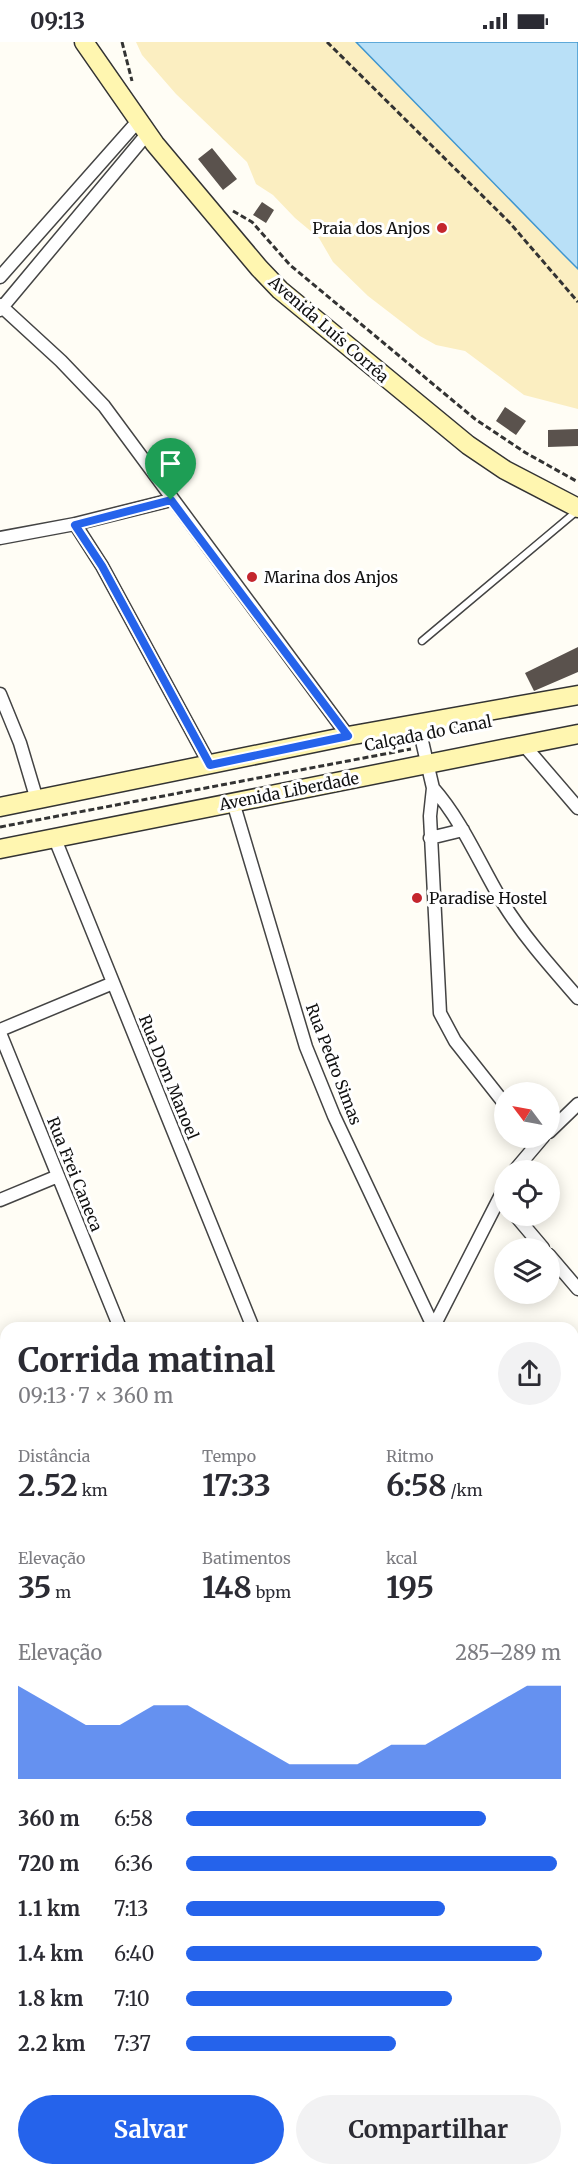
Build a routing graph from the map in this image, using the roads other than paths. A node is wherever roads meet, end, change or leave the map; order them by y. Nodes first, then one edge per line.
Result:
1 (84, 42) edge
2 (143, 127) junction
3 (0, 277) edge
4 (1, 307) edge
5 (171, 500) junction
6 (578, 509) edge
7 (75, 525) junction
8 (0, 538) edge
9 (422, 641) dead end
10 (0, 694) edge
11 (578, 694) edge
12 (418, 724) junction
13 (578, 734) edge
14 (348, 736) junction
15 (523, 744) junction
16 (426, 755) junction
17 (210, 765) junction
18 (433, 788) junction
19 (37, 800) junction
20 (233, 802) junction
21 (0, 807) edge
22 (578, 808) edge
23 (463, 830) junction
24 (430, 837) junction
25 (55, 839) junction
26 (0, 849) edge
27 (114, 983) junction
28 (578, 998) edge
29 (0, 1031) edge
30 (494, 1090) edge
31 (578, 1104) edge
32 (560, 1121) edge
33 (58, 1176) junction
34 (0, 1200) edge
35 (494, 1211) edge
36 (524, 1226) edge
37 (535, 1238) edge
38 (560, 1268) edge
39 (578, 1289) edge
40 (118, 1322) edge
41 (251, 1322) edge
42 (431, 1322) edge
43 (436, 1322) edge

1 - 2 main road, Avenida Luís Corrêa
2 - 3 street
2 - 4 street
2 - 6 main road, Avenida Luís Corrêa
4 - 5 street
5 - 7 street
5 - 14 street
6 - 9 lane
7 - 8 street
7 - 17 street
10 - 19 street
11 - 12 main road
12 - 14 main road
12 - 16 street
13 - 15 main road, Avenida Liberdade
14 - 17 main road
15 - 16 main road, Avenida Liberdade
15 - 22 street
16 - 18 street
16 - 20 main road, Avenida Liberdade
17 - 19 main road
18 - 23 street
18 - 24 street
19 - 21 main road
20 - 25 main road, Avenida Liberdade
20 - 42 street, Rua Pedro Simas
23 - 24 street
23 - 28 street
24 - 30 street
25 - 26 main road, Avenida Liberdade
25 - 27 street, Rua Dom Manoel
27 - 29 street
27 - 41 street, Rua Dom Manoel
29 - 33 street, Rua Frei Caneca
31 - 32 street
33 - 34 street
33 - 40 street, Rua Frei Caneca
35 - 43 street
36 - 37 street
38 - 39 street

